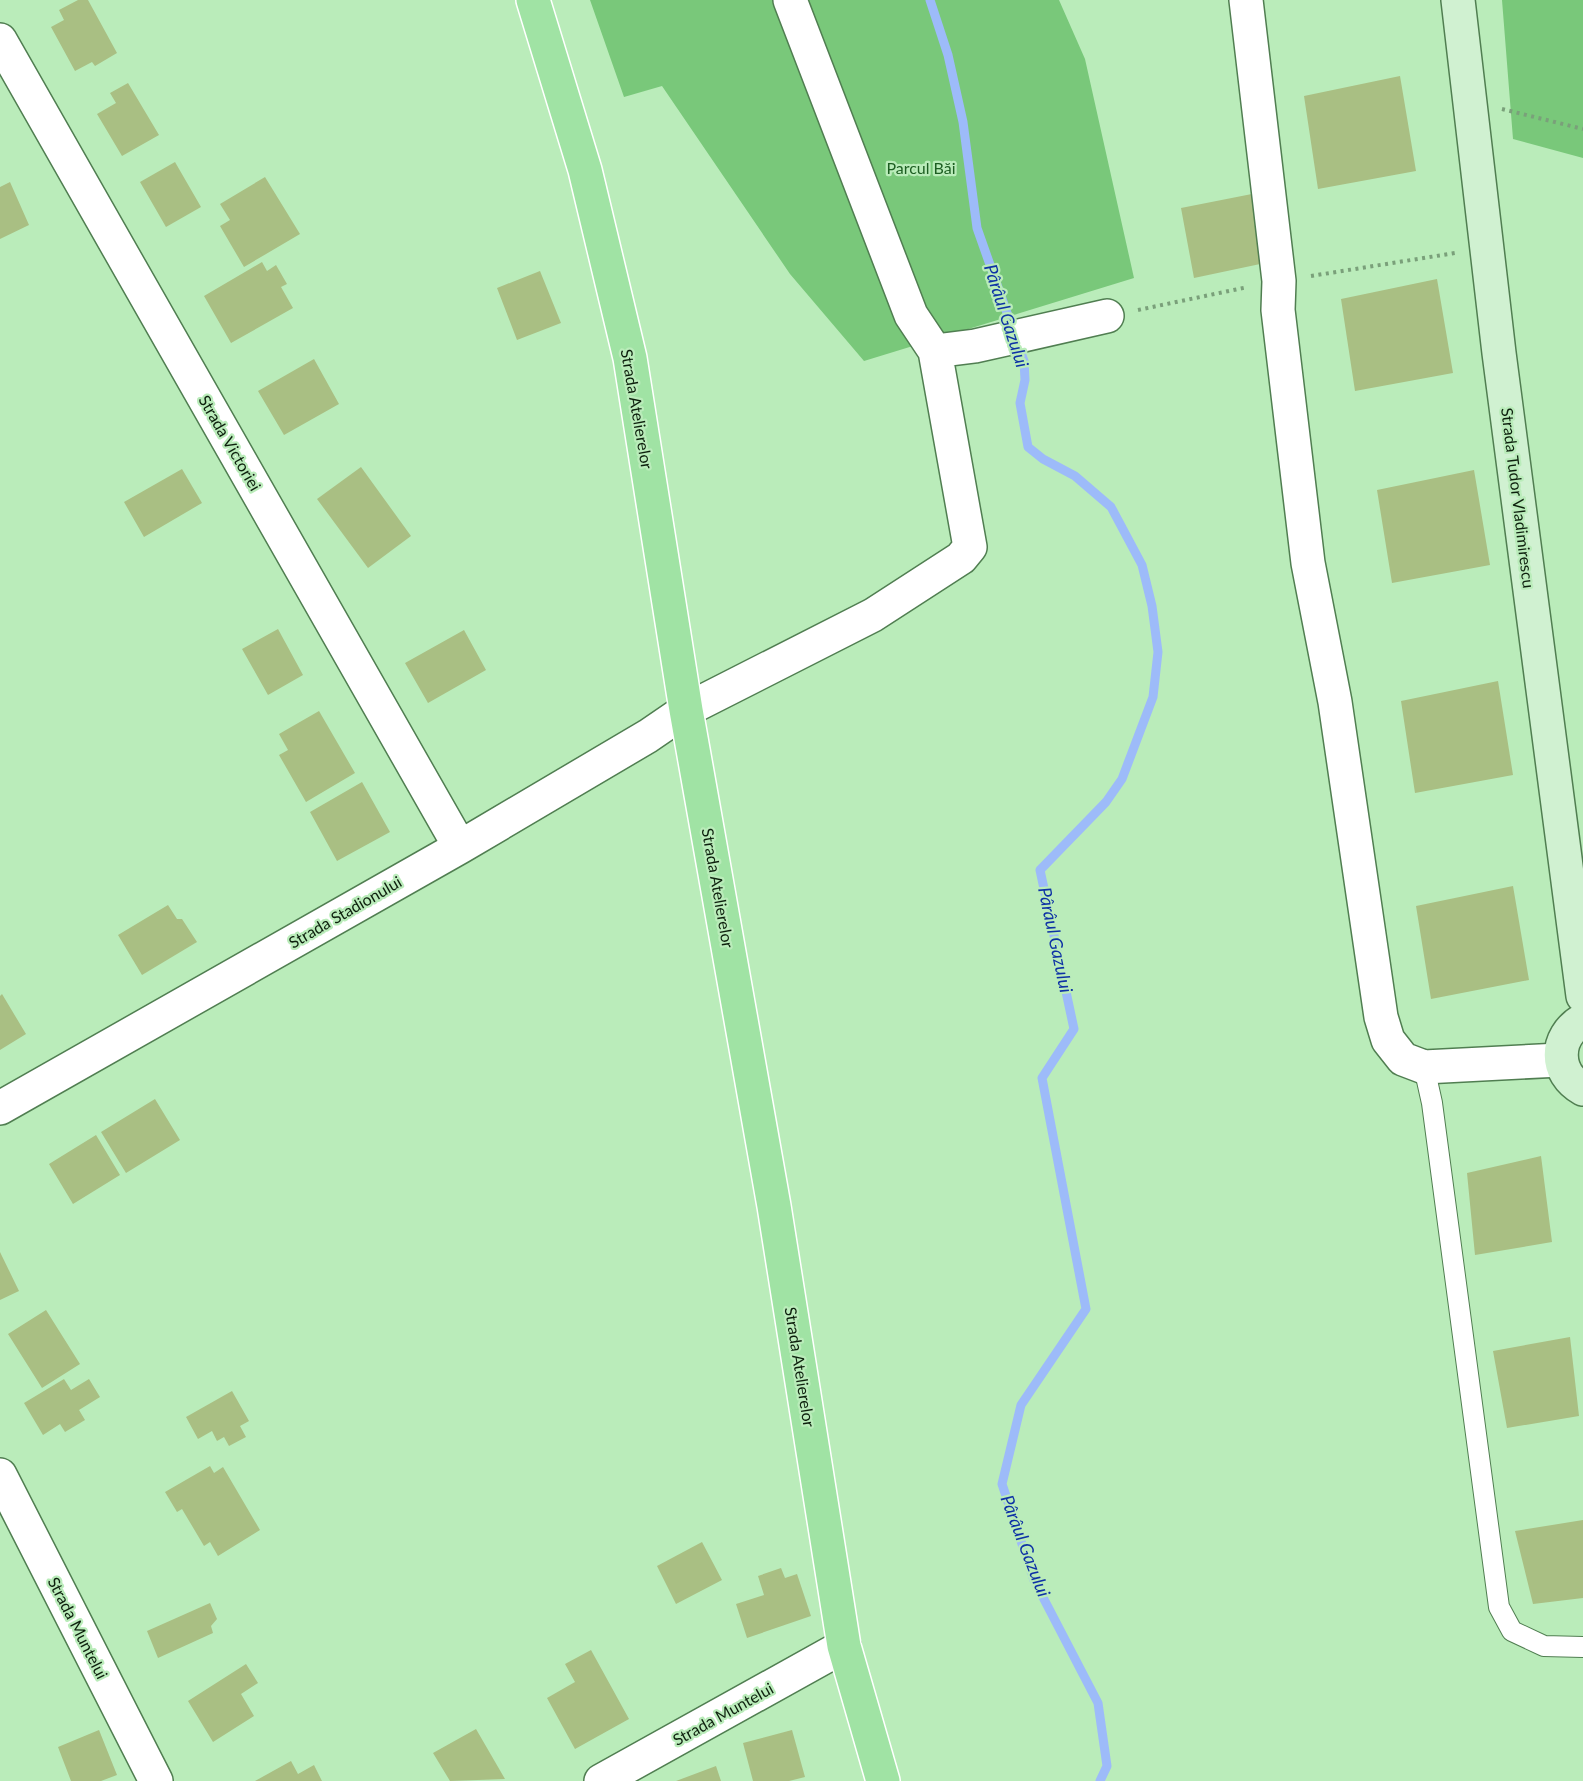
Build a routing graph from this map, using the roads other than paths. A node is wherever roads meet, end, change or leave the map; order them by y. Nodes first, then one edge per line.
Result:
1 (533, 0) edge
2 (790, 0) edge
3 (1246, 0) edge
4 (1458, 0) edge
5 (0, 40) edge
6 (1107, 316) road end
7 (935, 351) junction
8 (686, 710) junction
9 (460, 847) junction
10 (1583, 996) edge
11 (1583, 1020) edge
12 (1560, 1060) junction
13 (1424, 1067) junction
14 (1583, 1089) edge
15 (0, 1108) edge
16 (0, 1475) edge
17 (844, 1646) junction
18 (1583, 1647) edge
19 (156, 1781) edge
20 (602, 1781) edge
21 (883, 1781) edge

1 - 8 main road, Strada Atelierelor
2 - 7 street
3 - 13 street
4 - 10 street, Strada Tudor Vladimirescu
5 - 9 street, Strada Victoriei
6 - 7 street
7 - 8 street, Strada Stadionului
8 - 9 street, Strada Stadionului
8 - 17 main road, Strada Atelierelor
9 - 15 street, Strada Stadionului
11 - 12 street
12 - 13 street
12 - 14 street
13 - 18 lane
16 - 19 street, Strada Muntelui
17 - 20 street, Strada Muntelui
17 - 21 main road, Strada Atelierelor

